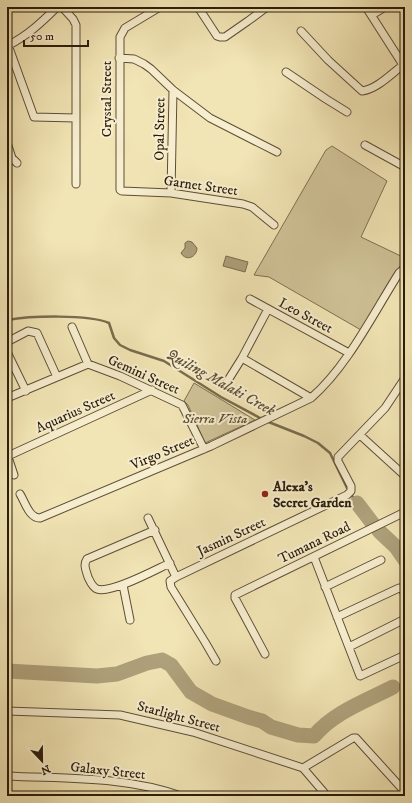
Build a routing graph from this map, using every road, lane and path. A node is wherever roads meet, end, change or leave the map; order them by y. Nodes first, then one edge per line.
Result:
1 (56, 7) edge
2 (62, 7) edge
3 (160, 7) edge
4 (198, 7) edge
5 (267, 7) edge
6 (366, 7) edge
7 (385, 7) edge
8 (372, 15) junction
9 (301, 31) dead end
10 (8, 46) edge
11 (119, 58) junction
12 (404, 67) edge
13 (286, 72) dead end
14 (173, 90) junction
15 (347, 112) dead end
16 (76, 118) junction
17 (7, 143) edge
18 (365, 145) dead end
19 (277, 152) dead end
20 (17, 163) dead end
21 (405, 167) edge
22 (76, 184) dead end
23 (119, 188) joint
24 (171, 192) junction
25 (274, 226) dead end
26 (405, 268) edge
27 (250, 299) dead end
28 (268, 309) junction
29 (72, 326) dead end
30 (7, 342) edge
31 (7, 352) edge
32 (349, 353) junction
33 (242, 358) junction
34 (88, 364) junction
35 (57, 377) junction
36 (405, 379) edge
37 (225, 386) dead end
38 (152, 390) junction
39 (26, 391) junction
40 (7, 398) edge
41 (311, 398) junction
42 (360, 435) junction
43 (204, 448) junction
44 (7, 455) edge
45 (14, 475) dead end
46 (405, 476) edge
47 (20, 494) dead end
48 (405, 512) edge
49 (148, 518) dead end
50 (154, 530) junction
51 (314, 557) junction
52 (381, 560) dead end
53 (170, 563) junction
54 (173, 579) junction
55 (123, 585) junction
56 (325, 587) junction
57 (405, 595) edge
58 (337, 617) junction
59 (405, 619) edge
60 (130, 620) dead end
61 (349, 647) junction
62 (265, 654) dead end
63 (405, 655) edge
64 (216, 661) dead end
65 (7, 711) edge
66 (303, 768) junction
67 (7, 776) edge
68 (405, 792) edge
69 (181, 796) edge
70 (327, 796) edge

1 - 10 street
2 - 16 street
3 - 11 street, Crystal Street
4 - 5 street
6 - 8 street
7 - 8 street
8 - 12 street
9 - 12 street
10 - 16 street
11 - 14 street
11 - 23 street, Crystal Street
13 - 15 street
14 - 19 street
14 - 24 street, Opal Street
16 - 22 street
17 - 20 street
18 - 21 street
23 - 24 street, Garnet Street
24 - 25 street, Garnet Street
26 - 32 street, Virgo Street
27 - 28 street, Leo Street
28 - 32 street, Leo Street
28 - 33 street
29 - 34 street, Gemini Street
30 - 35 street
31 - 39 street
32 - 41 street, Virgo Street
33 - 37 street
33 - 41 street
34 - 35 street
34 - 38 street, Gemini Street
35 - 39 street
36 - 42 street
38 - 43 street, Gemini Street
38 - 44 street, Aquarius Street
39 - 40 street
41 - 43 street, Virgo Street
42 - 46 street
42 - 54 street, Jasmin Street
43 - 47 street, Virgo Street
44 - 45 street
48 - 51 street, Tumana Road
49 - 50 street
50 - 53 street
50 - 55 street
51 - 56 street
51 - 62 street, Tumana Road
52 - 56 street
53 - 54 street
53 - 55 street
54 - 64 street
55 - 60 street
56 - 58 street
57 - 58 street
58 - 61 street
59 - 61 street
61 - 63 street
65 - 66 street, Starlight Street
66 - 68 street
66 - 70 street
67 - 69 street, Galaxy Street

